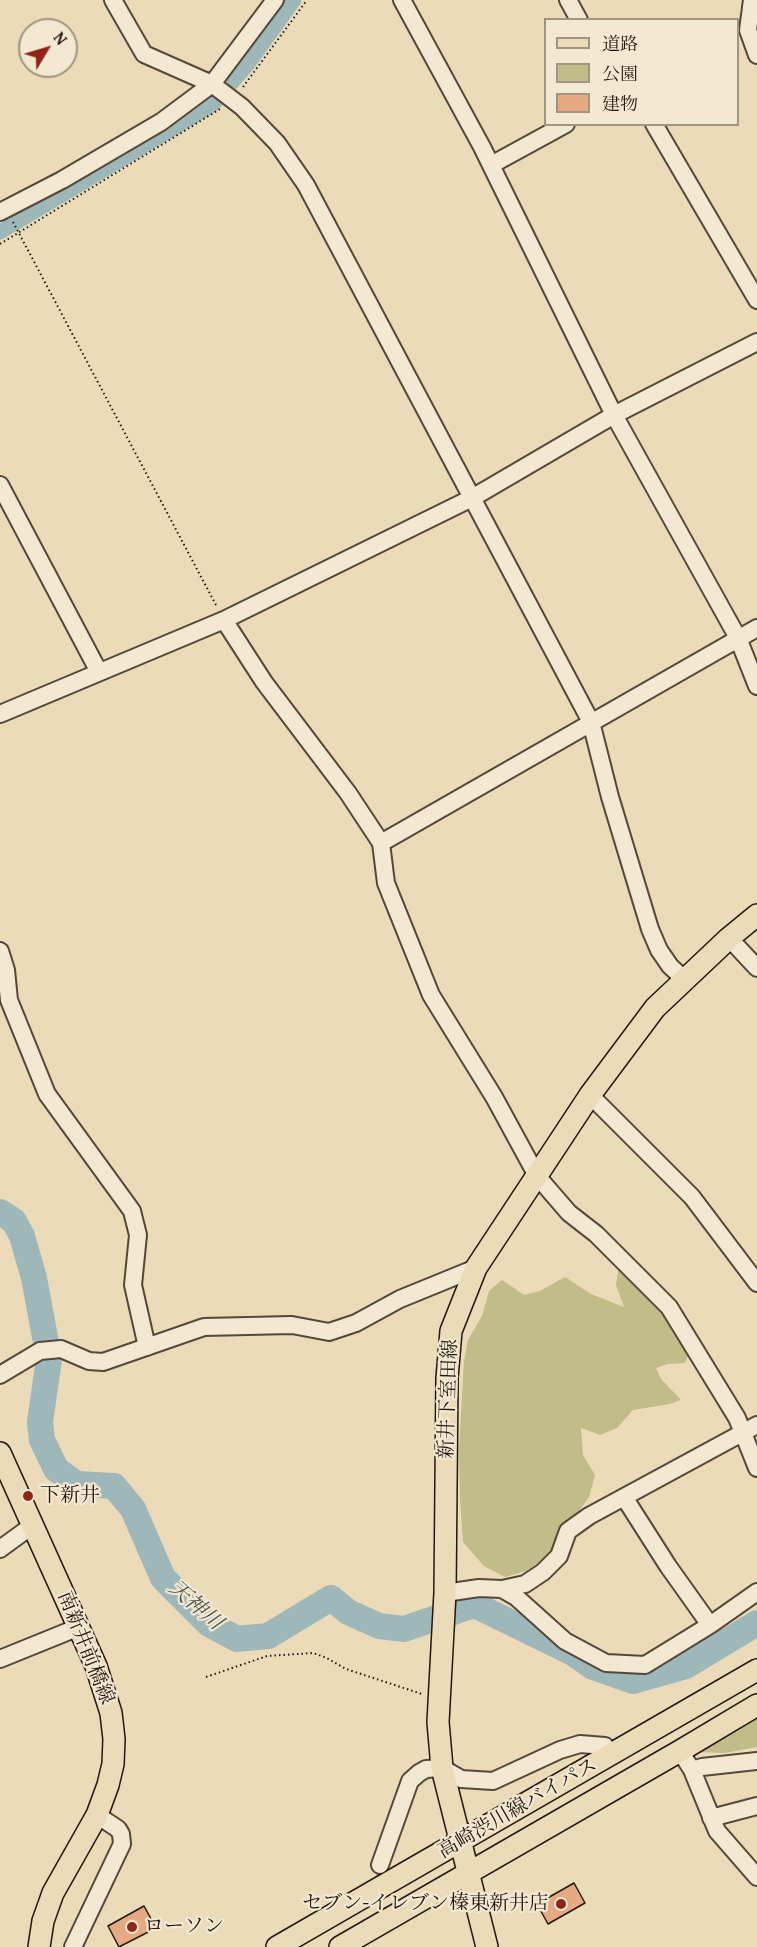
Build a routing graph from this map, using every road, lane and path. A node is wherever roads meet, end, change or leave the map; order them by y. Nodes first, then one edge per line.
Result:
1 (113, 0) edge
2 (274, 0) edge
3 (402, 0) edge
4 (568, 0) edge
5 (752, 0) edge
6 (578, 18) edge
7 (757, 56) edge
8 (212, 84) junction
9 (562, 126) edge
10 (655, 126) edge
11 (491, 165) junction
12 (2, 206) edge
13 (757, 300) edge
14 (757, 342) edge
15 (614, 415) junction
16 (0, 485) edge
17 (472, 498) junction
18 (224, 620) junction
19 (757, 628) edge
20 (738, 638) junction
21 (99, 672) junction
22 (757, 686) edge
23 (0, 714) edge
24 (591, 722) junction
25 (381, 843) junction
26 (757, 915) edge
27 (729, 938) junction
28 (0, 951) edge
29 (757, 968) edge
30 (684, 979) junction
31 (590, 1095) junction
32 (537, 1176) junction
33 (476, 1268) junction
34 (757, 1283) edge
35 (147, 1347) junction
36 (0, 1375) edge
37 (757, 1425) edge
38 (742, 1433) junction
39 (0, 1453) edge
40 (757, 1468) edge
41 (624, 1497) junction
42 (33, 1525) junction
43 (0, 1549) edge
44 (502, 1589) junction
45 (757, 1592) edge
46 (445, 1593) junction
47 (710, 1625) junction
48 (79, 1627) junction
49 (0, 1659) edge
50 (757, 1670) edge
51 (206, 1677) dead end
52 (439, 1697) junction
53 (757, 1705) edge
54 (605, 1746) dead end
55 (680, 1751) junction
56 (757, 1761) edge
57 (442, 1768) junction
58 (692, 1770) junction
59 (757, 1806) edge
60 (97, 1815) junction
61 (711, 1818) junction
62 (462, 1842) junction
63 (380, 1865) dead end
64 (468, 1873) junction
65 (757, 1877) edge
66 (350, 1944) edge
67 (39, 1947) edge
68 (73, 1947) edge
69 (277, 1947) edge
70 (487, 1947) edge

1 - 8 street
2 - 8 street
3 - 11 street
4 - 6 street
5 - 7 street
8 - 12 street
8 - 17 street
9 - 11 street
10 - 13 street
11 - 15 street
12 - 18 path
14 - 15 street
15 - 17 street
15 - 20 street
16 - 21 street
17 - 18 street
17 - 24 street
18 - 21 street
18 - 25 street
19 - 20 street
20 - 22 street
20 - 24 street
21 - 23 street
24 - 25 street
24 - 30 street
25 - 32 street
26 - 27 main road, 新井下室田線
27 - 29 street
27 - 30 main road, 新井下室田線
28 - 35 street
30 - 31 main road, 新井下室田線
31 - 32 main road, 新井下室田線
31 - 34 street
32 - 33 main road, 新井下室田線
32 - 38 street
33 - 35 street
33 - 46 main road, 新井下室田線
35 - 36 street
37 - 38 street
38 - 40 street
38 - 41 street
39 - 42 main road, 南新井前橋線
41 - 44 street
41 - 47 street
42 - 43 street
42 - 48 main road, 南新井前橋線
44 - 46 street
44 - 47 street
45 - 47 street
46 - 52 main road, 新井下室田線
48 - 49 street
48 - 60 main road, 南新井前橋線
50 - 62 main road, 高崎渋川線バイパス
51 - 52 path
52 - 57 main road, 新井下室田線
53 - 55 main road, 高崎渋川線バイパス
54 - 57 street
55 - 58 street
55 - 64 main road, 高崎渋川線バイパス
56 - 58 street
57 - 62 main road, 新井下室田線
57 - 63 street
58 - 61 street
59 - 61 street
60 - 67 main road, 南新井前橋線
60 - 68 street
61 - 65 street
62 - 64 main road, 新井下室田線
62 - 69 main road, 高崎渋川線バイパス
64 - 66 main road, 高崎渋川線バイパス
64 - 70 main road, 新井下室田線

